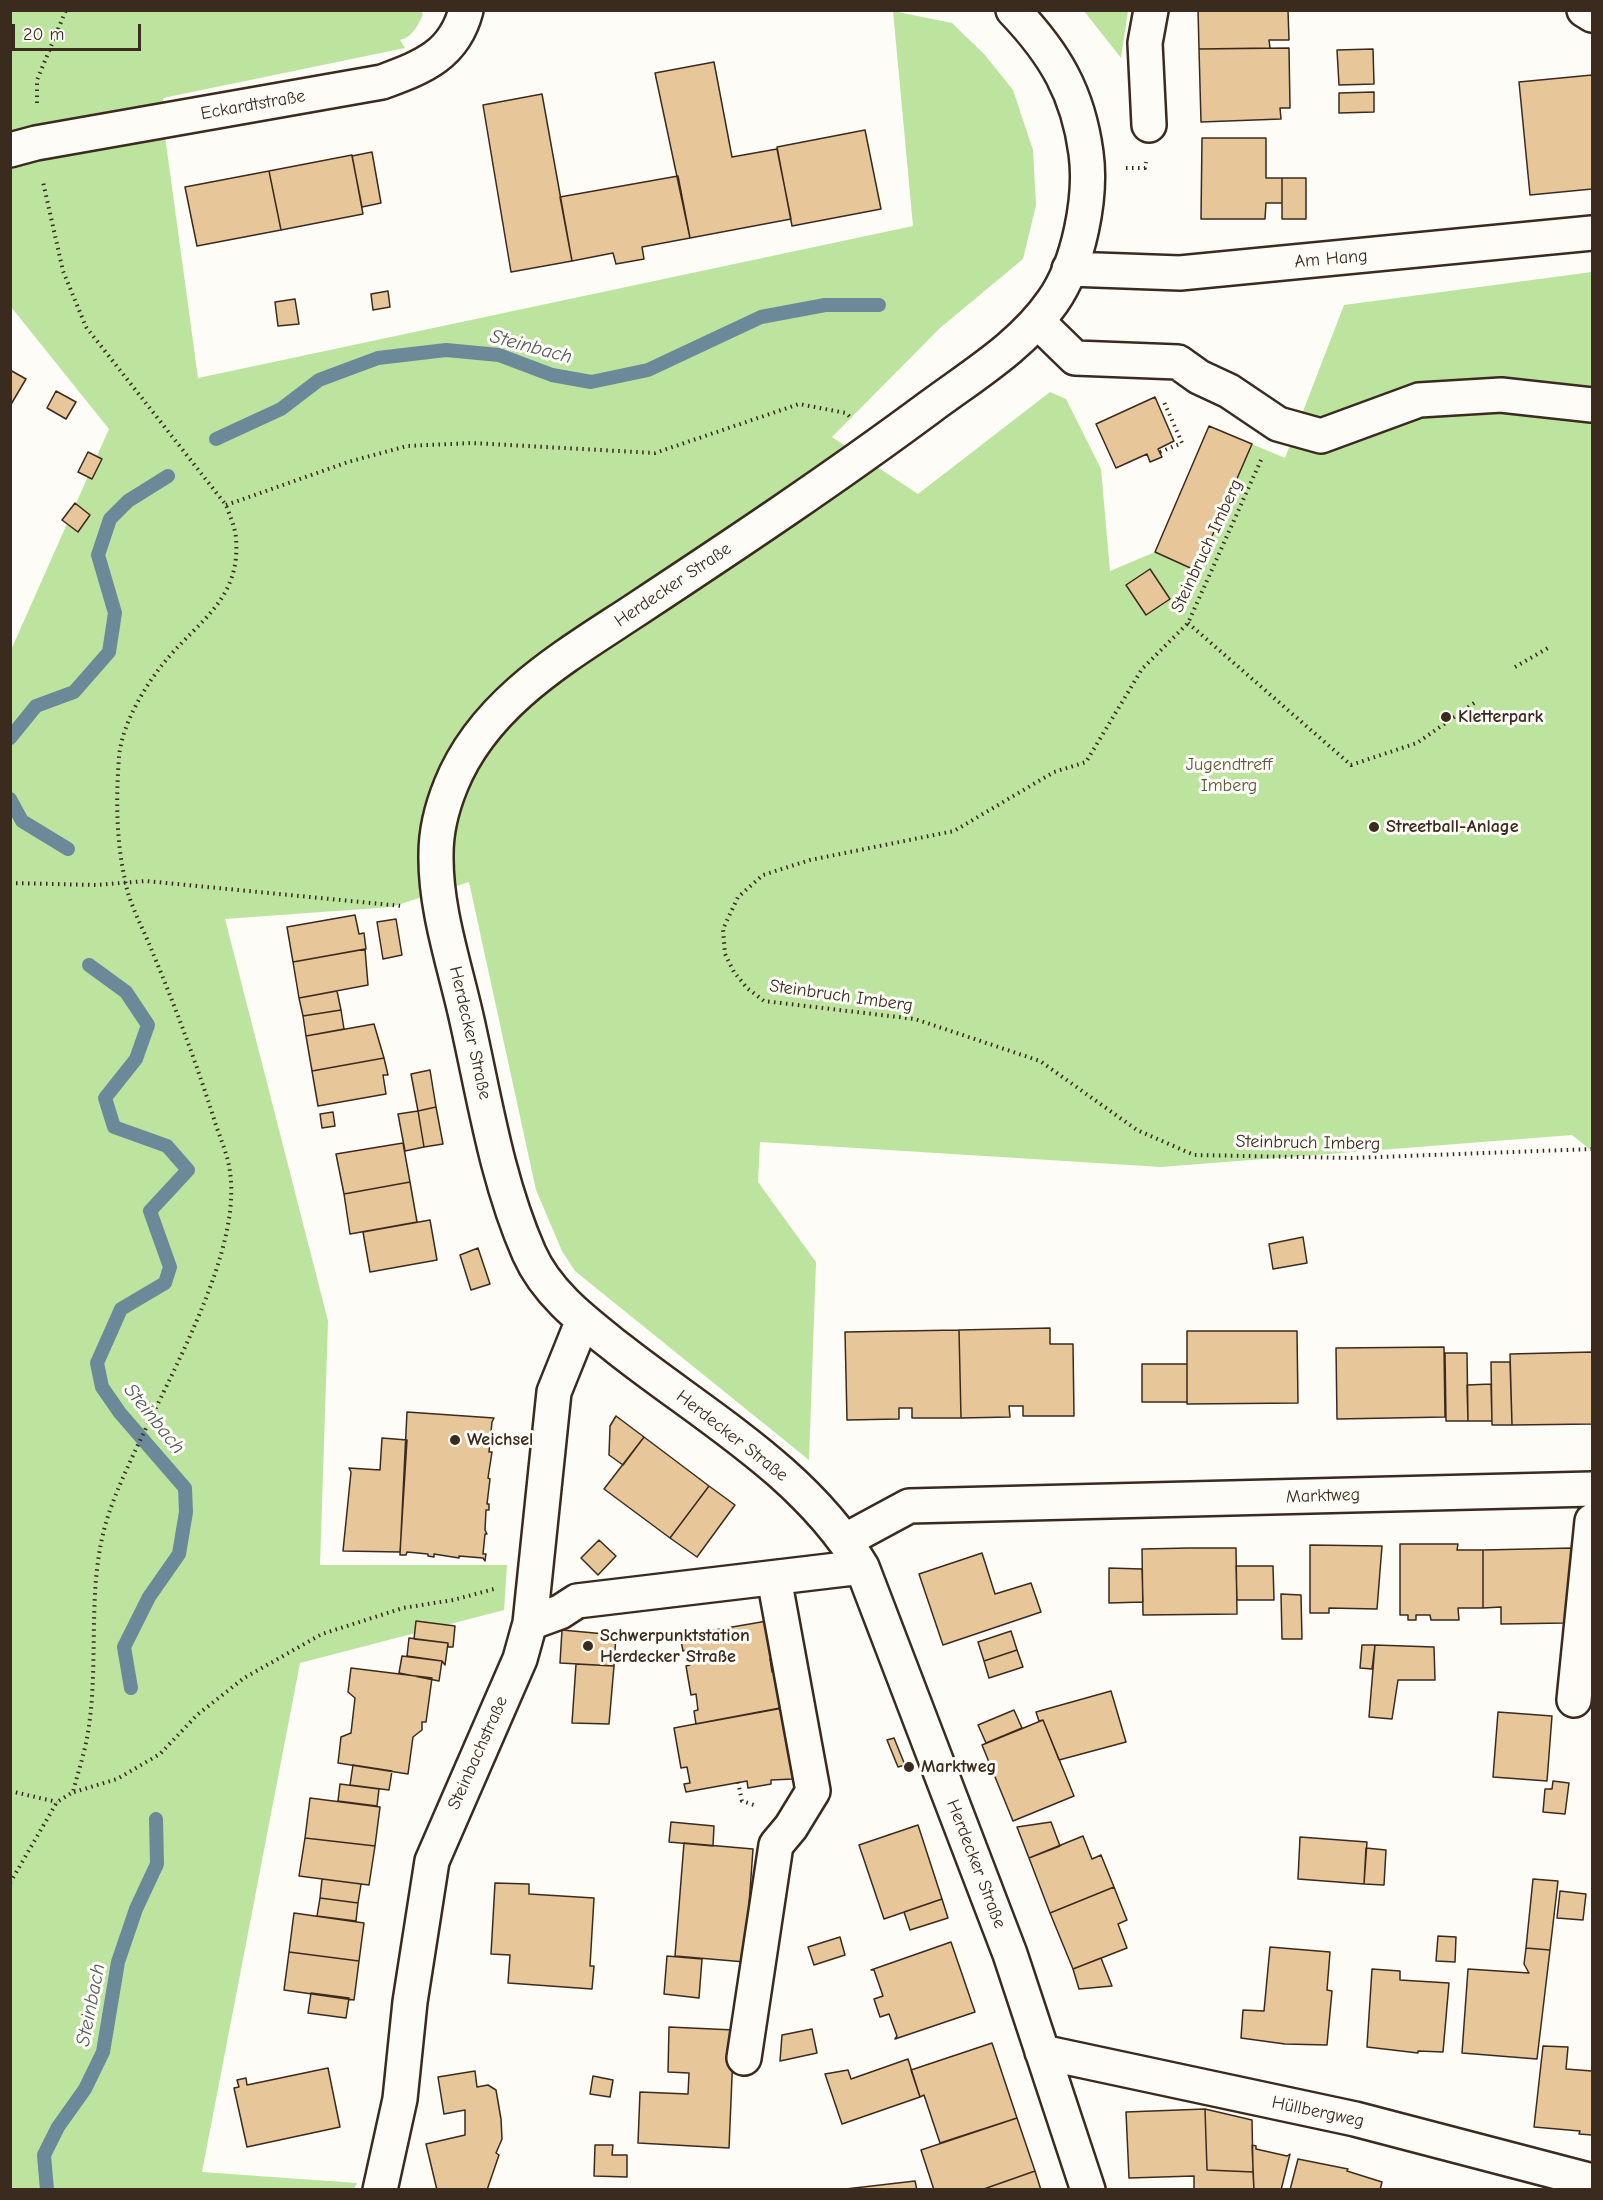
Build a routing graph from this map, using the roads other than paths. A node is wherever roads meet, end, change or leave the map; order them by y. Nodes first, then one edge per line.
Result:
1 (466, 10) edge
2 (1013, 10) edge
3 (1150, 10) edge
4 (1584, 10) edge
5 (1593, 15) edge
6 (1149, 125) dead end
7 (23, 147) edge
8 (1593, 233) edge
9 (1069, 269) junction
10 (1038, 322) junction
11 (1593, 405) edge
12 (583, 1320) junction
13 (1593, 1489) edge
14 (1593, 1521) edge
15 (854, 1554) junction
16 (774, 1578) junction
17 (530, 1623) junction
18 (1574, 1700) dead end
19 (1042, 2052) junction
20 (744, 2058) dead end
21 (1593, 2181) edge
22 (380, 2190) edge
23 (1088, 2190) edge

1 - 7 street, Eckardtstraße
2 - 9 street, Herdecker Straße
3 - 6 street
4 - 5 street
8 - 9 street, Am Hang
9 - 10 street, Herdecker Straße
10 - 11 street
10 - 12 street, Herdecker Straße
12 - 15 street, Herdecker Straße
12 - 17 street, Steinbachstraße
13 - 15 street, Marktweg
14 - 18 street
15 - 16 street
15 - 19 street, Herdecker Straße
16 - 17 street
16 - 20 street
17 - 22 street, Steinbachstraße
19 - 21 street, Hüllbergweg
19 - 23 street, Herdecker Straße

